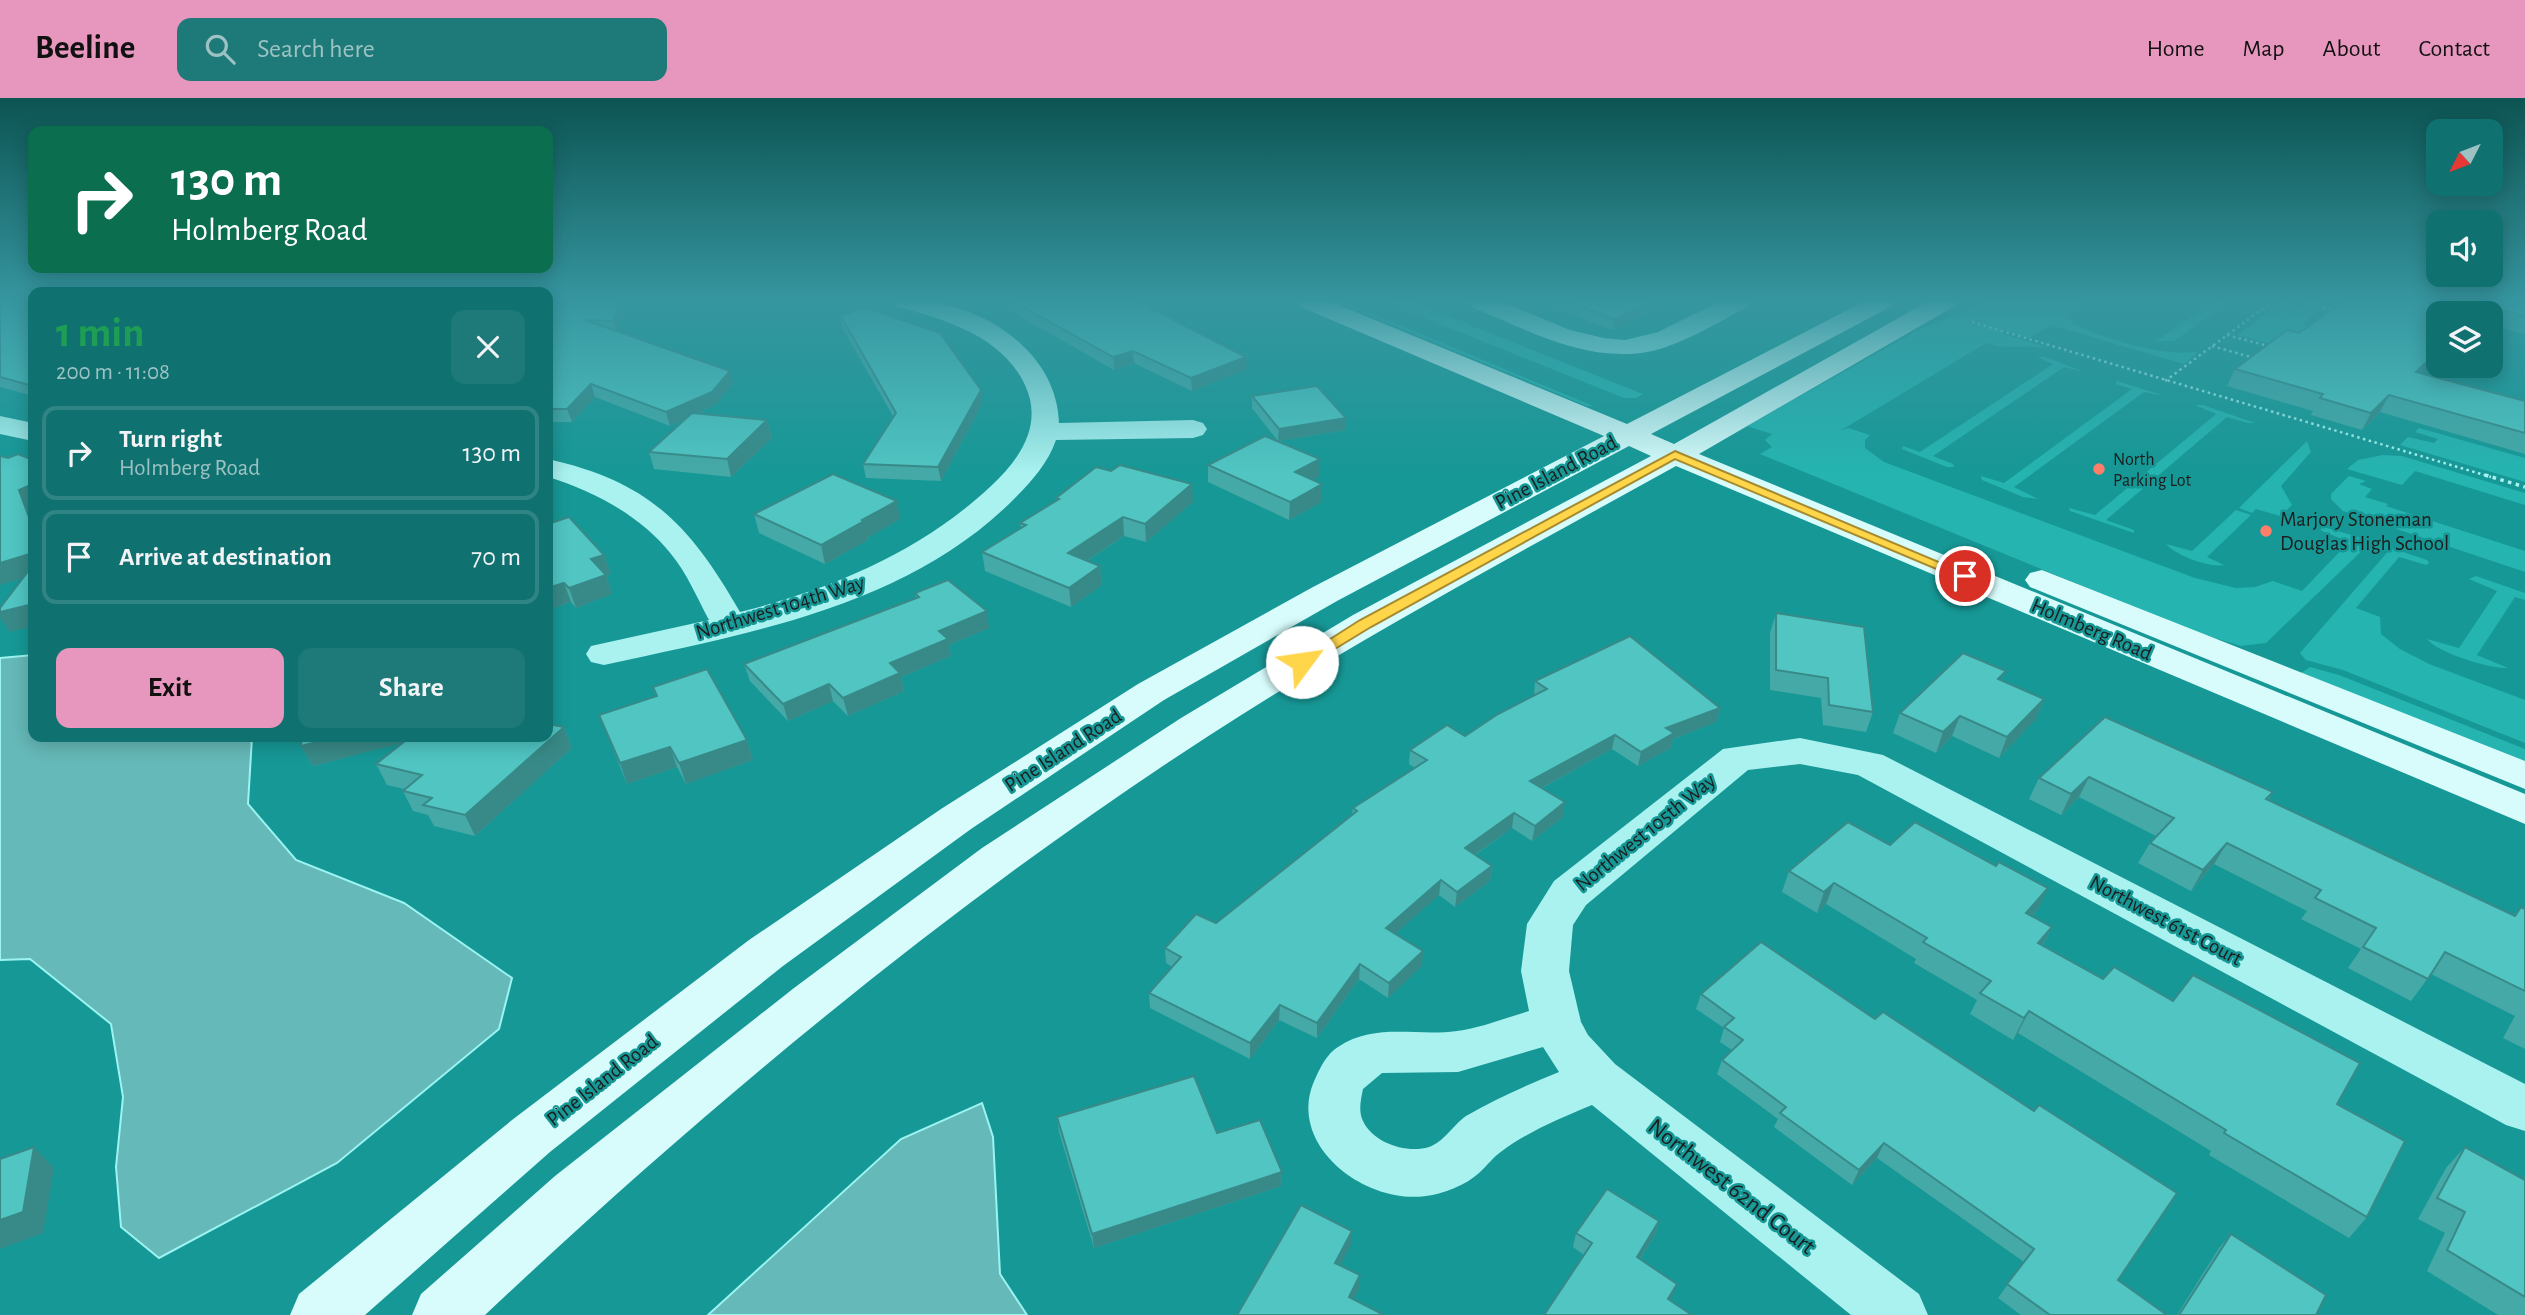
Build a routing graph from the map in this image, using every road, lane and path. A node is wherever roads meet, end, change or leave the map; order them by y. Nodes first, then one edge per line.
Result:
1 (1022, 359) edge
2 (1457, 359) edge
3 (1489, 359) edge
4 (1791, 359) edge
5 (1828, 359) edge
6 (2092, 359) edge
7 (2195, 359) edge
8 (2257, 359) edge
9 (2261, 360) edge
10 (2165, 381) junction
11 (0, 425) edge
12 (1194, 429) dead end
13 (28, 431) edge
14 (1046, 432) junction
15 (1664, 438) junction
16 (553, 469) edge
17 (2525, 487) edge
18 (731, 626) junction
19 (604, 654) dead end
20 (1800, 751) joint
21 (2525, 776) edge
22 (2525, 810) edge
23 (1575, 1051) joint
24 (2525, 1109) edge
25 (320, 1315) edge
26 (442, 1315) edge
27 (1899, 1315) edge

1 - 14 street
2 - 15 main road, Holmberg Road
3 - 15 main road, Holmberg Road
4 - 15 main road, Pine Island Road
5 - 15 main road, Pine Island Road
6 - 10 path
7 - 10 path
8 - 9 path
10 - 17 path
11 - 13 street
12 - 14 street
14 - 18 street, Northwest 104th Way
15 - 21 main road, Holmberg Road
15 - 22 main road, Holmberg Road
15 - 25 main road, Pine Island Road
15 - 26 main road, Pine Island Road
16 - 18 street
18 - 19 street, Northwest 104th Way
20 - 23 street, Northwest 105th Way
20 - 24 street, Northwest 61st Court
23 - 27 street, Northwest 62nd Court

